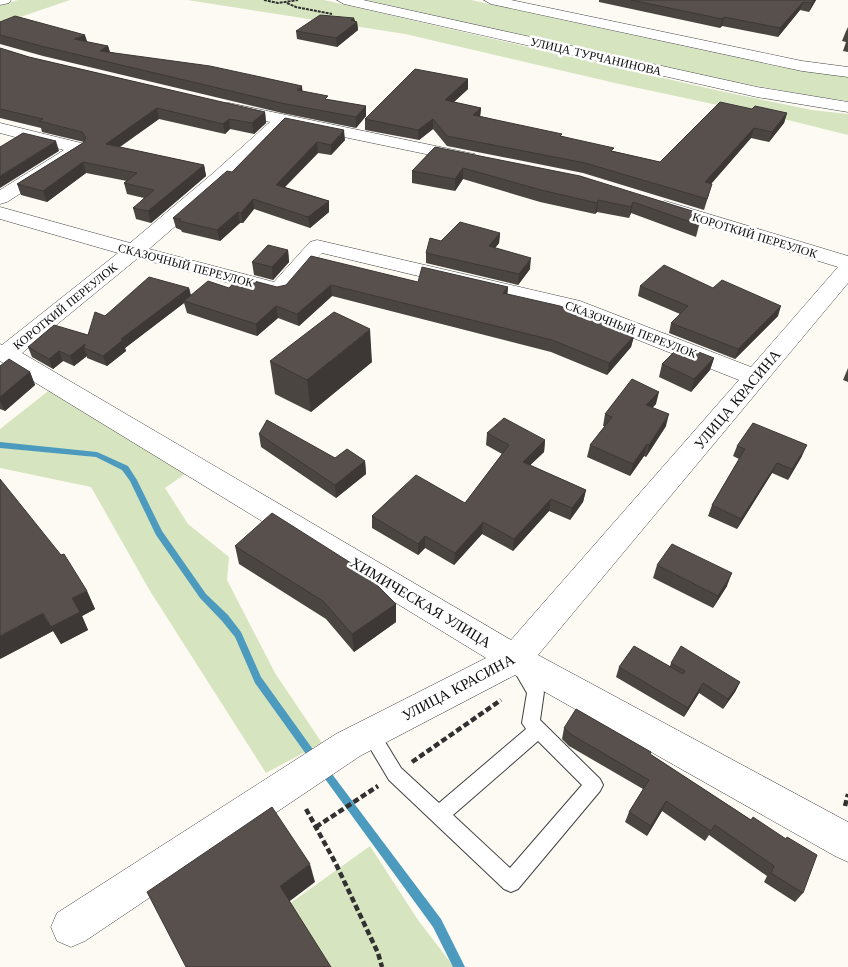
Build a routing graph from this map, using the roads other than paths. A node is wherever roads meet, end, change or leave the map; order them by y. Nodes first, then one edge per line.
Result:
1 (4, 0) edge
2 (344, 0) edge
3 (491, 0) edge
4 (0, 1) edge
5 (848, 72) edge
6 (216, 105) edge
7 (848, 107) edge
8 (282, 120) junction
9 (0, 128) edge
10 (486, 162) edge
11 (0, 198) edge
12 (650, 202) edge
13 (0, 213) edge
14 (134, 251) junction
15 (848, 264) edge
16 (848, 269) edge
17 (3, 353) edge
18 (755, 376) junction
19 (515, 659) junction
20 (538, 730) junction
21 (359, 739) junction
22 (439, 815) junction
23 (848, 843) edge
24 (71, 927) dead end

1 - 4 street
2 - 7 street, УЛИЦА ТУРЧАНИНОВА
3 - 5 street
6 - 8 street
8 - 10 street
8 - 14 street, КОРОТКИЙ ПЕРЕУЛОК
9 - 11 street
12 - 15 street, КОРОТКИЙ ПЕРЕУЛОК
13 - 14 street, СКАЗОЧНЫЙ ПЕРЕУЛОК
14 - 17 street, КОРОТКИЙ ПЕРЕУЛОК
14 - 18 street, СКАЗОЧНЫЙ ПЕРЕУЛОК
16 - 18 street, УЛИЦА КРАСИНА
17 - 19 street, ХИМИЧЕСКАЯ УЛИЦА
18 - 19 street, УЛИЦА КРАСИНА
19 - 20 lane
19 - 21 street, УЛИЦА КРАСИНА
19 - 23 street, ХИМИЧЕСКАЯ УЛИЦА
20 - 22 lane
20 - 22 lane
21 - 22 lane
21 - 24 street, УЛИЦА КРАСИНА

